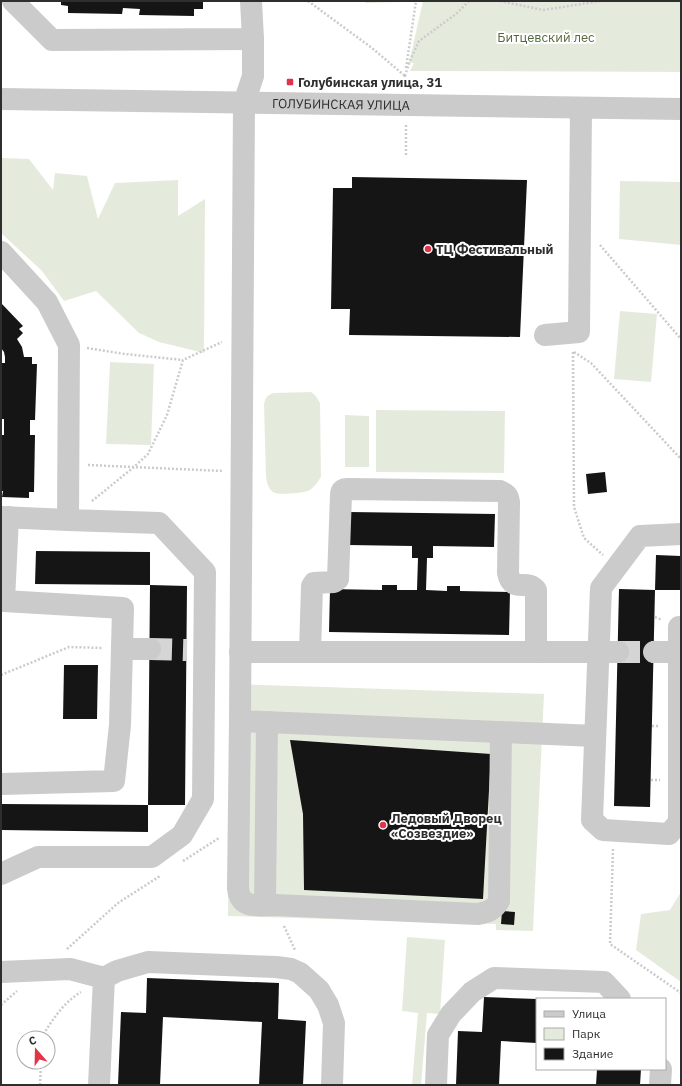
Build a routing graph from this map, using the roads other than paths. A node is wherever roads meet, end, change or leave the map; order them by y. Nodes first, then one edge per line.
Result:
1 (13, 1) edge
2 (251, 1) edge
3 (253, 39) junction
4 (1, 99) edge
5 (244, 103) junction
6 (581, 108) junction
7 (681, 109) edge
8 (2, 254) edge
9 (545, 335) dead end
10 (4, 517) edge
11 (68, 520) junction
12 (681, 534) edge
13 (681, 627) edge
14 (122, 649) junction
15 (150, 649) tunnel mouth
16 (240, 652) junction
17 (310, 652) junction
18 (536, 652) junction
19 (608, 652) junction
20 (654, 652) tunnel mouth
21 (679, 652) junction
22 (240, 721) junction
23 (267, 722) junction
24 (501, 732) junction
25 (595, 736) junction
26 (1, 784) edge
27 (1, 874) edge
28 (270, 905) junction
29 (1, 972) edge
30 (104, 978) junction
31 (619, 998) edge
32 (660, 1070) edge
33 (99, 1085) edge
34 (332, 1085) edge
35 (436, 1085) edge
36 (660, 1085) edge

1 - 3 street
2 - 3 street
3 - 5 street
4 - 5 street, ГОЛУБИНСКАЯ УЛИЦА
5 - 6 street, ГОЛУБИНСКАЯ УЛИЦА
5 - 16 street
6 - 7 street, ГОЛУБИНСКАЯ УЛИЦА
6 - 9 street
8 - 11 street
10 - 11 street
10 - 14 street
11 - 27 street
12 - 19 street
13 - 21 street
14 - 15 street
14 - 26 street
16 - 17 street
16 - 22 street
17 - 18 street
17 - 18 street
18 - 19 street
19 - 25 street
20 - 21 street
21 - 25 street
22 - 23 street
22 - 28 street
23 - 24 street
23 - 28 street
24 - 25 street
24 - 28 street
29 - 30 street
30 - 33 street
30 - 34 street
31 - 35 street
32 - 36 street

